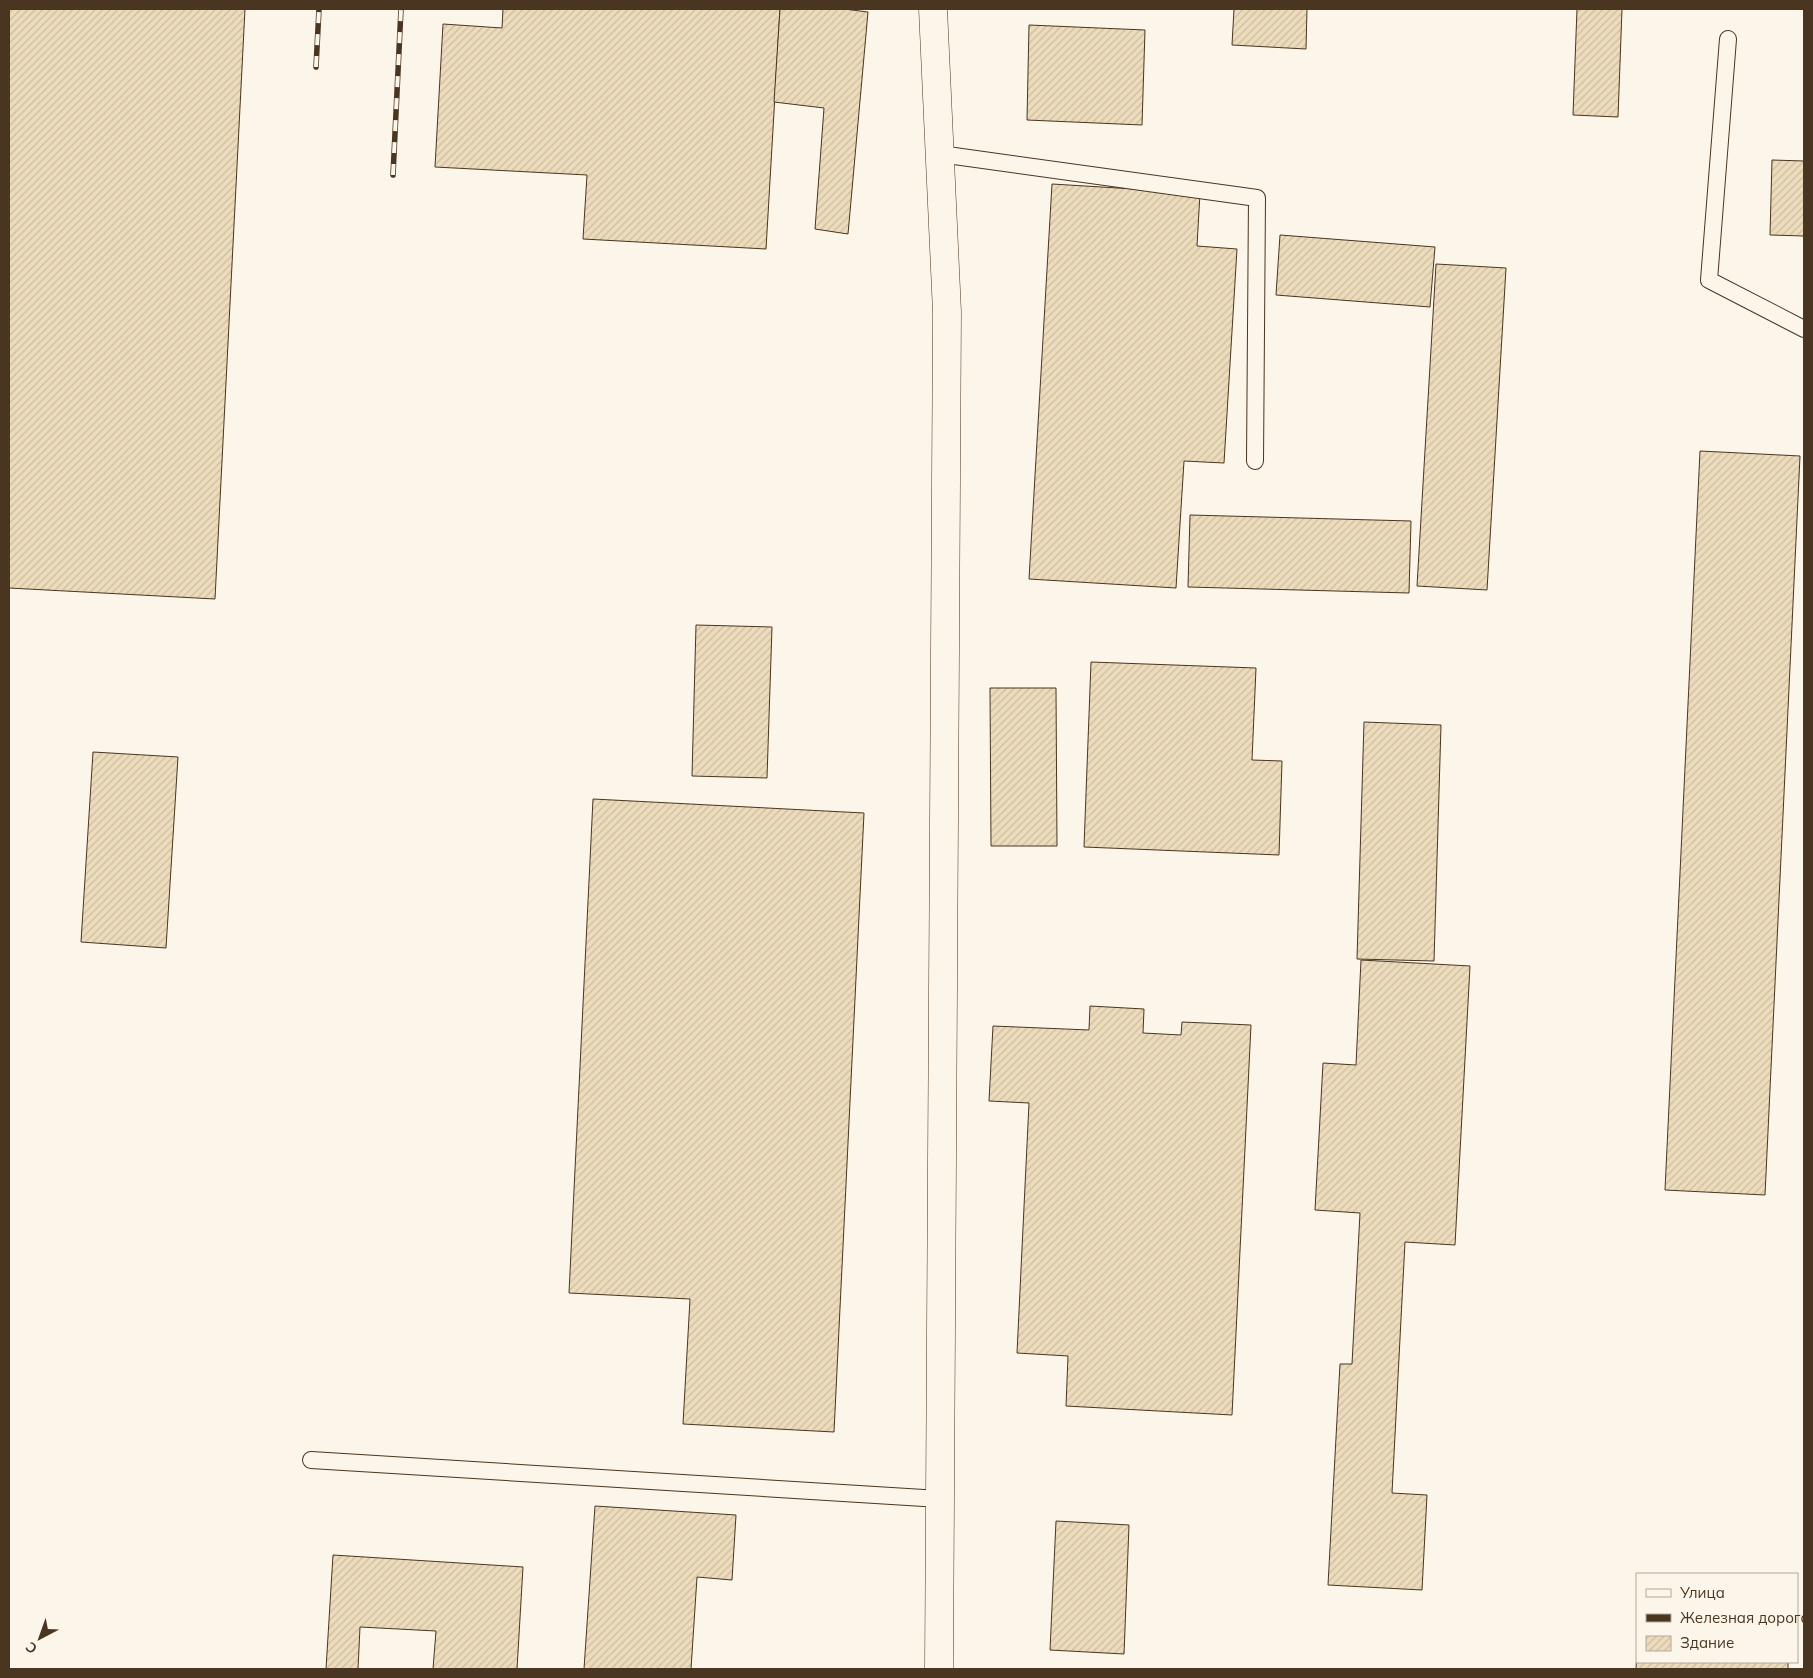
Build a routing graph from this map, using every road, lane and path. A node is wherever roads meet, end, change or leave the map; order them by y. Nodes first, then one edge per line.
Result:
1 (933, 9) edge
2 (1728, 38) dead end
3 (940, 154) junction
4 (1804, 329) edge
5 (1255, 461) dead end
6 (311, 1460) dead end
7 (940, 1498) junction
8 (939, 1669) edge

1 - 3 street
2 - 4 lane
3 - 5 lane
3 - 7 street
6 - 7 lane
7 - 8 street

